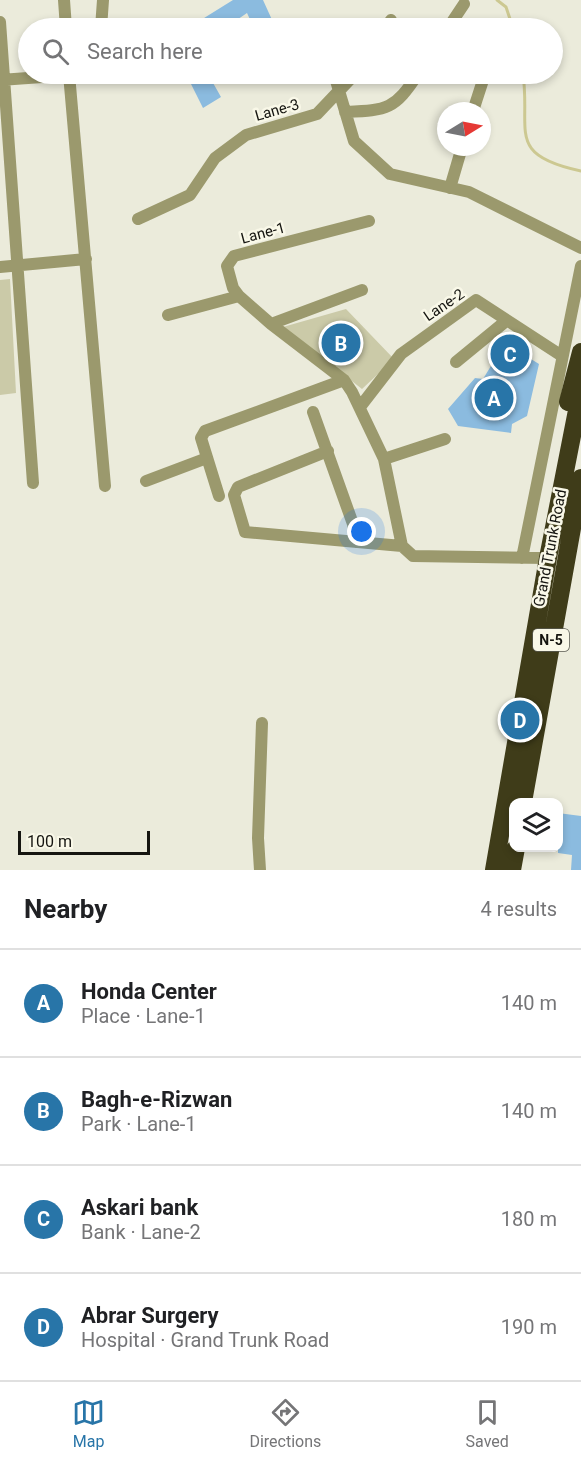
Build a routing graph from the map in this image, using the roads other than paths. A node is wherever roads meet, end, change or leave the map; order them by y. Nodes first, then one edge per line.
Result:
1 (64, 0) edge
2 (103, 0) edge
3 (464, 4) dead end
4 (65, 18) edge
5 (102, 18) edge
6 (455, 18) edge
7 (0, 22) edge
8 (18, 79) edge
9 (2, 80) edge
10 (71, 84) edge
11 (337, 84) edge
12 (346, 84) edge
13 (410, 84) edge
14 (482, 84) edge
15 (339, 91) junction
16 (476, 102) edge
17 (345, 112) junction
18 (459, 156) edge
19 (450, 188) junction
20 (138, 219) dead end
21 (369, 221) dead end
22 (581, 248) edge
23 (86, 259) junction
24 (18, 265) junction
25 (581, 266) edge
26 (0, 267) edge
27 (362, 290) dead end
28 (239, 296) junction
29 (168, 315) dead end
30 (506, 321) junction
31 (271, 324) junction
32 (581, 352) edge
33 (561, 356) junction
34 (456, 362) dead end
35 (344, 380) junction
36 (581, 390) edge
37 (360, 407) junction
38 (313, 412) dead end
39 (445, 439) dead end
40 (328, 451) junction
41 (207, 458) junction
42 (384, 459) junction
43 (574, 459) edge
44 (581, 478) edge
45 (146, 481) dead end
46 (33, 483) dead end
47 (105, 486) dead end
48 (219, 496) dead end
49 (356, 542) junction
50 (402, 546) junction
51 (522, 558) junction
52 (548, 558) junction
53 (262, 723) dead end
54 (524, 798) edge
55 (515, 852) edge
56 (260, 870) edge
57 (494, 870) edge
58 (512, 870) edge

1 - 4 street
2 - 5 street
3 - 6 street
7 - 9 street
8 - 9 street
9 - 24 street
10 - 23 street
11 - 15 street
12 - 15 street, Lane-3
13 - 17 street
14 - 16 street
15 - 17 street
15 - 20 street, Lane-3
17 - 19 street
18 - 19 street
19 - 22 street
21 - 28 street, Lane-1
23 - 24 street
23 - 47 street
24 - 26 street
24 - 46 street
25 - 33 street
27 - 31 street
28 - 29 street
28 - 31 street, Lane-1
30 - 33 street, Lane-2
30 - 34 street
30 - 37 street, Lane-2
31 - 35 street, Lane-1
32 - 52 highway, Grand Trunk Road / N-5
33 - 51 street
35 - 37 street, Lane-1
35 - 41 street
36 - 43 highway, Grand Trunk Road / N-5
37 - 42 street, Lane-1
38 - 40 street
39 - 42 street
40 - 49 street
40 - 49 street
41 - 45 street
41 - 48 street
42 - 50 street, Lane-1
43 - 52 highway, Grand Trunk Road / N-5
44 - 54 highway, Grand Trunk Road / N-5
49 - 50 street
50 - 51 street
51 - 52 street
52 - 57 highway, Grand Trunk Road / N-5
53 - 56 street
55 - 58 highway

